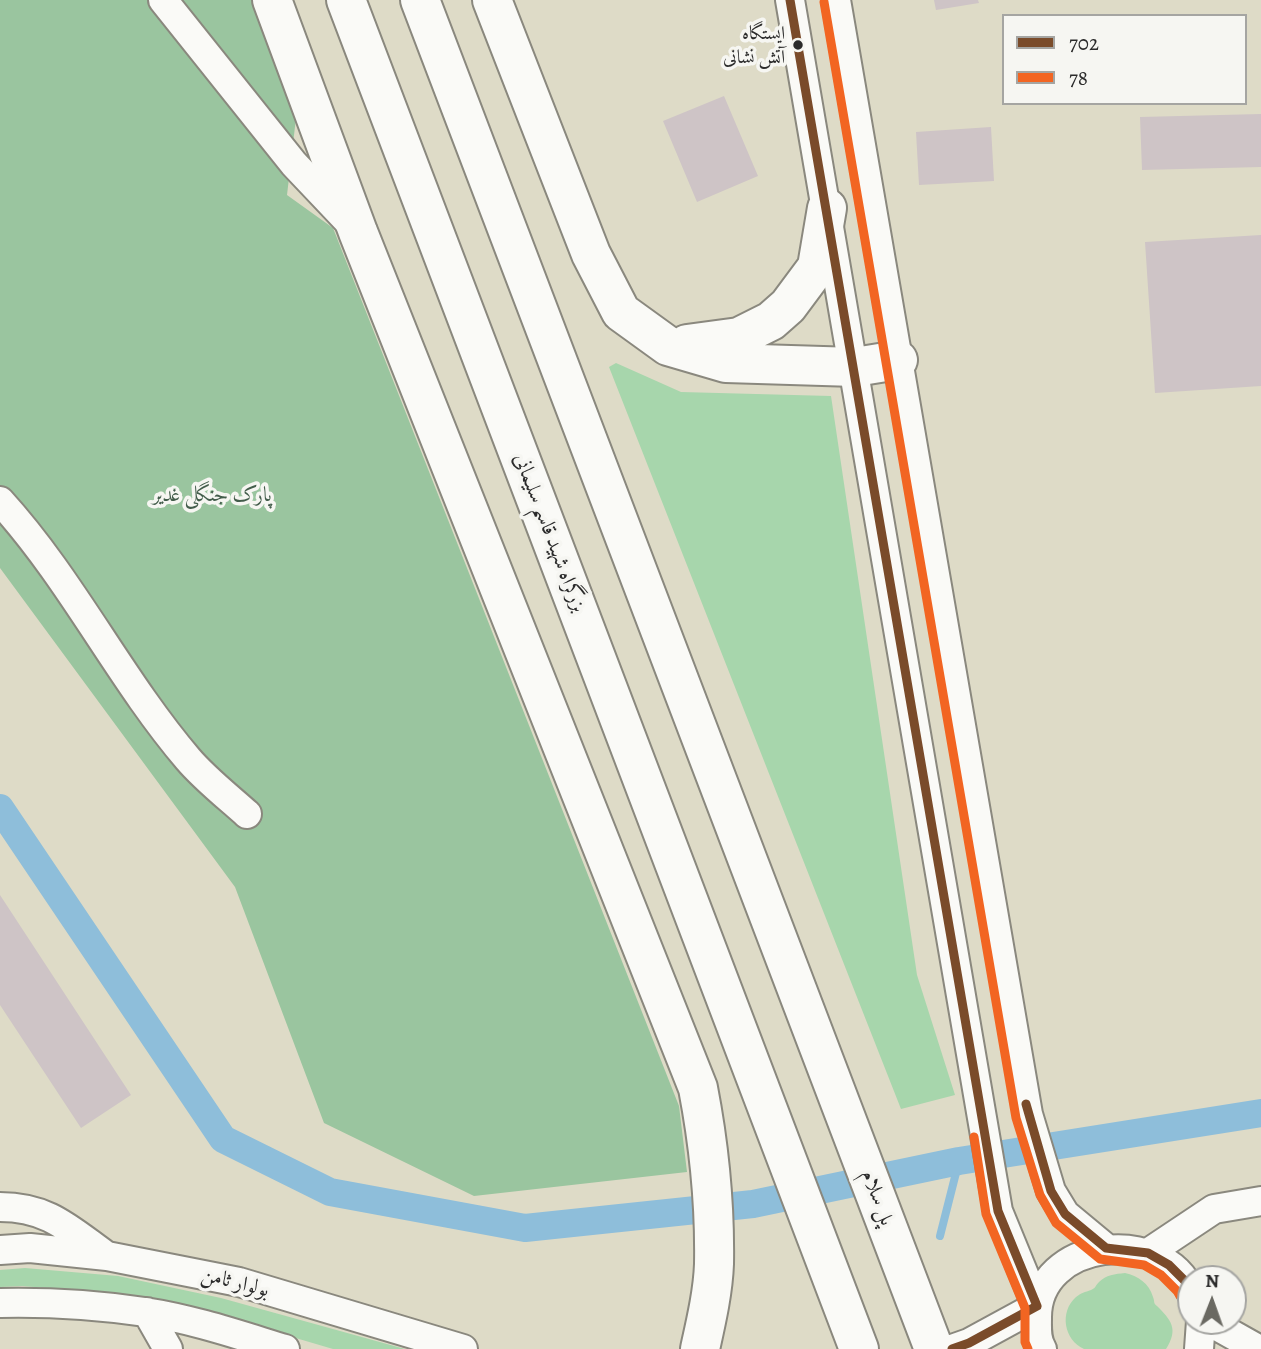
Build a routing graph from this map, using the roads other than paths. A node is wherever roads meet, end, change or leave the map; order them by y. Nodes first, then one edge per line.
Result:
1 (163, 0) edge
2 (272, 0) edge
3 (346, 0) edge
4 (420, 0) edge
5 (492, 0) edge
6 (790, 0) edge
7 (836, 0) edge
8 (827, 208) junction
9 (358, 232) junction
10 (668, 346) junction
11 (898, 360) junction
12 (855, 367) junction
13 (0, 501) edge
14 (247, 814) dead end
15 (1261, 1201) edge
16 (0, 1207) edge
17 (1107, 1248) junction
18 (0, 1250) edge
19 (1148, 1253) junction
20 (107, 1256) junction
21 (1177, 1272) edge
22 (0, 1303) edge
23 (1037, 1306) junction
24 (146, 1312) junction
25 (1233, 1335) edge
26 (167, 1349) edge
27 (285, 1349) edge
28 (463, 1349) edge
29 (700, 1349) edge
30 (859, 1349) edge
31 (934, 1349) edge
32 (952, 1349) edge
33 (1042, 1349) edge
34 (1258, 1349) edge

1 - 9 street
2 - 9 highway
3 - 30 highway, بزرگراه شهید قاسم سلیمانی
4 - 31 highway, پل سلام
5 - 10 highway
6 - 8 street
7 - 11 street
8 - 10 highway
8 - 12 street
9 - 29 highway
10 - 12 highway
11 - 12 highway
11 - 17 street
12 - 23 street
13 - 14 street
15 - 19 street
16 - 20 street
17 - 19 street
17 - 23 street
18 - 20 street, بولوار ثامن
19 - 21 street
20 - 28 street, بولوار ثامن
22 - 24 street
23 - 32 street
23 - 33 street
24 - 26 street
24 - 27 street
25 - 34 street

